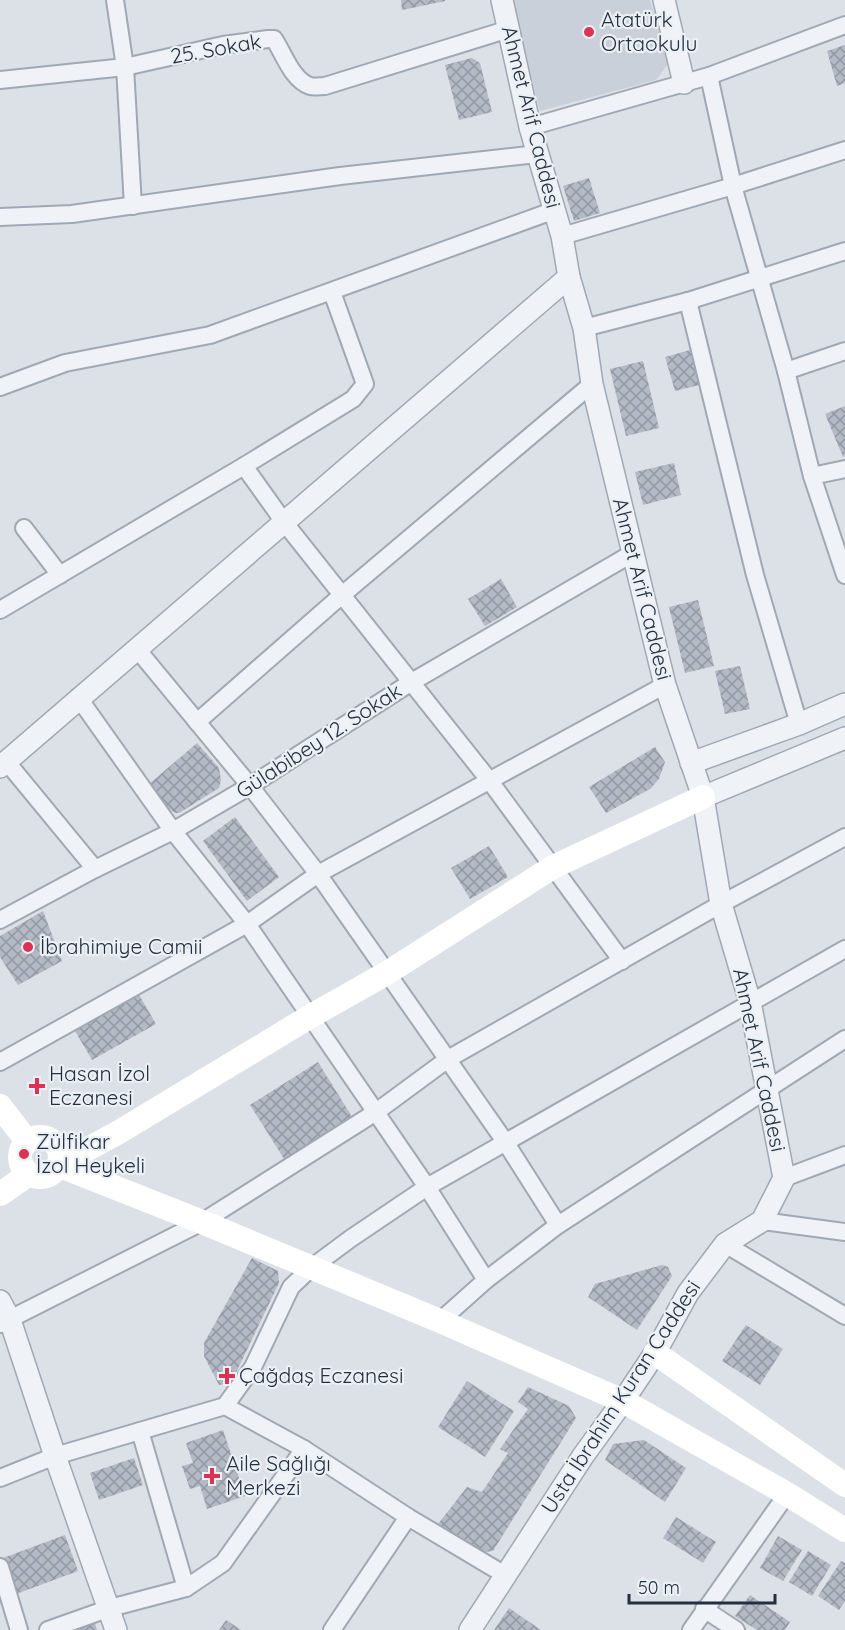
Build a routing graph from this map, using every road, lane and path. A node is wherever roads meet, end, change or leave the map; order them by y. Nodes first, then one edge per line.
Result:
1 (115, 0) edge
2 (502, 0) edge
3 (664, 0) edge
4 (845, 25) edge
5 (509, 29) junction
6 (125, 67) junction
7 (709, 76) junction
8 (0, 80) edge
9 (684, 83) junction
10 (530, 127) junction
11 (845, 150) edge
12 (537, 154) junction
13 (733, 186) junction
14 (133, 206) junction
15 (555, 210) junction
16 (0, 217) edge
17 (562, 236) junction
18 (845, 251) edge
19 (569, 277) junction
20 (759, 280) junction
21 (332, 292) junction
22 (688, 301) junction
23 (584, 328) junction
24 (845, 351) edge
25 (786, 371) junction
26 (592, 384) junction
27 (0, 387) edge
28 (244, 466) junction
29 (845, 469) edge
30 (812, 476) junction
31 (284, 522) junction
32 (24, 528) dead end
33 (633, 553) junction
34 (844, 569) edge
35 (60, 575) junction
36 (342, 595) junction
37 (0, 610) edge
38 (137, 649) junction
39 (410, 683) junction
40 (664, 685) junction
41 (78, 697) junction
42 (845, 704) edge
43 (197, 722) junction
44 (799, 724) junction
45 (845, 738) edge
46 (691, 763) junction
47 (3, 764) edge
48 (489, 780) junction
49 (250, 786) junction
50 (703, 796) junction
51 (173, 831) junction
52 (845, 837) edge
53 (553, 867) junction
54 (95, 869) junction
55 (318, 874) junction
56 (721, 904) junction
57 (0, 920) edge
58 (247, 924) junction
59 (845, 949) edge
60 (622, 961) junction
61 (387, 973) junction
62 (750, 1002) junction
63 (311, 1016) junction
64 (845, 1039) edge
65 (448, 1059) junction
66 (0, 1062) edge
67 (767, 1089) junction
68 (0, 1106) edge
69 (376, 1112) junction
70 (27, 1142) junction
71 (506, 1143) junction
72 (845, 1155) edge
73 (59, 1162) junction
74 (29, 1174) junction
75 (784, 1178) junction
76 (428, 1187) junction
77 (0, 1194) edge
78 (762, 1221) junction
79 (202, 1222) junction
80 (558, 1225) junction
81 (845, 1232) edge
82 (725, 1244) junction
83 (311, 1268) junction
84 (486, 1280) junction
85 (0, 1301) edge
86 (845, 1316) edge
87 (5, 1322) edge
88 (440, 1322) junction
89 (655, 1353) junction
90 (623, 1401) junction
91 (225, 1406) junction
92 (140, 1431) junction
93 (304, 1449) junction
94 (55, 1456) junction
95 (0, 1478) edge
96 (845, 1485) edge
97 (787, 1494) junction
98 (408, 1517) junction
99 (845, 1530) edge
100 (0, 1567) edge
101 (505, 1575) junction
102 (186, 1588) junction
103 (110, 1608) junction
104 (704, 1609) junction
105 (19, 1630) edge
106 (48, 1630) edge
107 (116, 1630) edge
108 (332, 1630) edge
109 (471, 1630) edge
110 (691, 1630) edge
111 (736, 1630) edge

1 - 6 street
2 - 5 street, Ahmet Arif Caddesi
3 - 9 street
4 - 7 street
5 - 6 street, 25. Sokak
5 - 10 street, Ahmet Arif Caddesi
6 - 8 street, 25. Sokak
6 - 14 street
7 - 9 street
7 - 13 street
9 - 10 street
10 - 12 street, Ahmet Arif Caddesi
11 - 13 street
12 - 14 street
12 - 15 street, Ahmet Arif Caddesi
13 - 17 street
13 - 20 street
14 - 16 street
15 - 17 street, Ahmet Arif Caddesi
15 - 21 street
17 - 19 street, Ahmet Arif Caddesi
18 - 20 street
19 - 23 street, Ahmet Arif Caddesi
19 - 31 street
20 - 22 street
20 - 25 street
21 - 27 street
21 - 28 street
22 - 23 street
22 - 44 street
23 - 26 street, Ahmet Arif Caddesi
24 - 25 street
25 - 30 street
26 - 33 street, Ahmet Arif Caddesi
26 - 36 street
28 - 31 street
28 - 35 street
29 - 30 street
30 - 34 street
31 - 36 street
31 - 38 street
32 - 35 street
33 - 39 street, Gülabibey 12. Sokak
33 - 40 street, Ahmet Arif Caddesi
35 - 37 street
36 - 39 street
36 - 43 street
38 - 41 street
38 - 43 street
39 - 48 street
39 - 49 street, Gülabibey 12. Sokak
40 - 46 street, Ahmet Arif Caddesi
40 - 48 street
41 - 47 street
41 - 51 street
42 - 44 street
43 - 49 street
44 - 46 street
45 - 50 street
46 - 50 street, Ahmet Arif Caddesi
47 - 54 street
48 - 53 street
48 - 55 street
49 - 51 street, Gülabibey 12. Sokak
49 - 55 street
50 - 53 main road
50 - 56 street, Ahmet Arif Caddesi
51 - 54 street, Gülabibey 12. Sokak
51 - 58 street
52 - 56 street
53 - 60 street
53 - 61 main road
54 - 57 street, Gülabibey 12. Sokak
55 - 58 street
55 - 61 street
56 - 60 street
56 - 62 street, Ahmet Arif Caddesi
58 - 63 street
58 - 66 street
59 - 62 street
60 - 65 street
61 - 63 main road
61 - 65 street
62 - 67 street, Ahmet Arif Caddesi
62 - 71 street
63 - 69 street
63 - 73 main road
64 - 67 street
65 - 69 street
65 - 71 street
67 - 75 street, Ahmet Arif Caddesi
67 - 80 street
68 - 70 main road
69 - 76 street
69 - 79 street
70 - 73 main road
70 - 74 main road
71 - 76 street
71 - 80 street
72 - 75 street
73 - 74 main road
73 - 79 main road
74 - 77 main road
75 - 78 street
76 - 83 street
76 - 84 street
78 - 81 street
78 - 82 street, Usta İbrahim Kuran Caddesi
79 - 83 main road
79 - 87 street
80 - 84 street
82 - 86 street
82 - 89 street, Usta İbrahim Kuran Caddesi
83 - 88 main road
83 - 91 street
84 - 88 street
85 - 87 street
87 - 94 street
88 - 90 main road
89 - 90 street, Usta İbrahim Kuran Caddesi
89 - 96 main road
90 - 97 main road
90 - 101 street, Usta İbrahim Kuran Caddesi
91 - 92 street
91 - 93 street
92 - 94 street
92 - 102 street
93 - 98 street
93 - 102 street
94 - 95 street
94 - 103 street
97 - 99 main road
97 - 104 street
98 - 101 street
98 - 108 street
100 - 105 street
101 - 109 street, Usta İbrahim Kuran Caddesi
102 - 103 street
103 - 106 street
103 - 107 street
104 - 110 street
104 - 111 street

